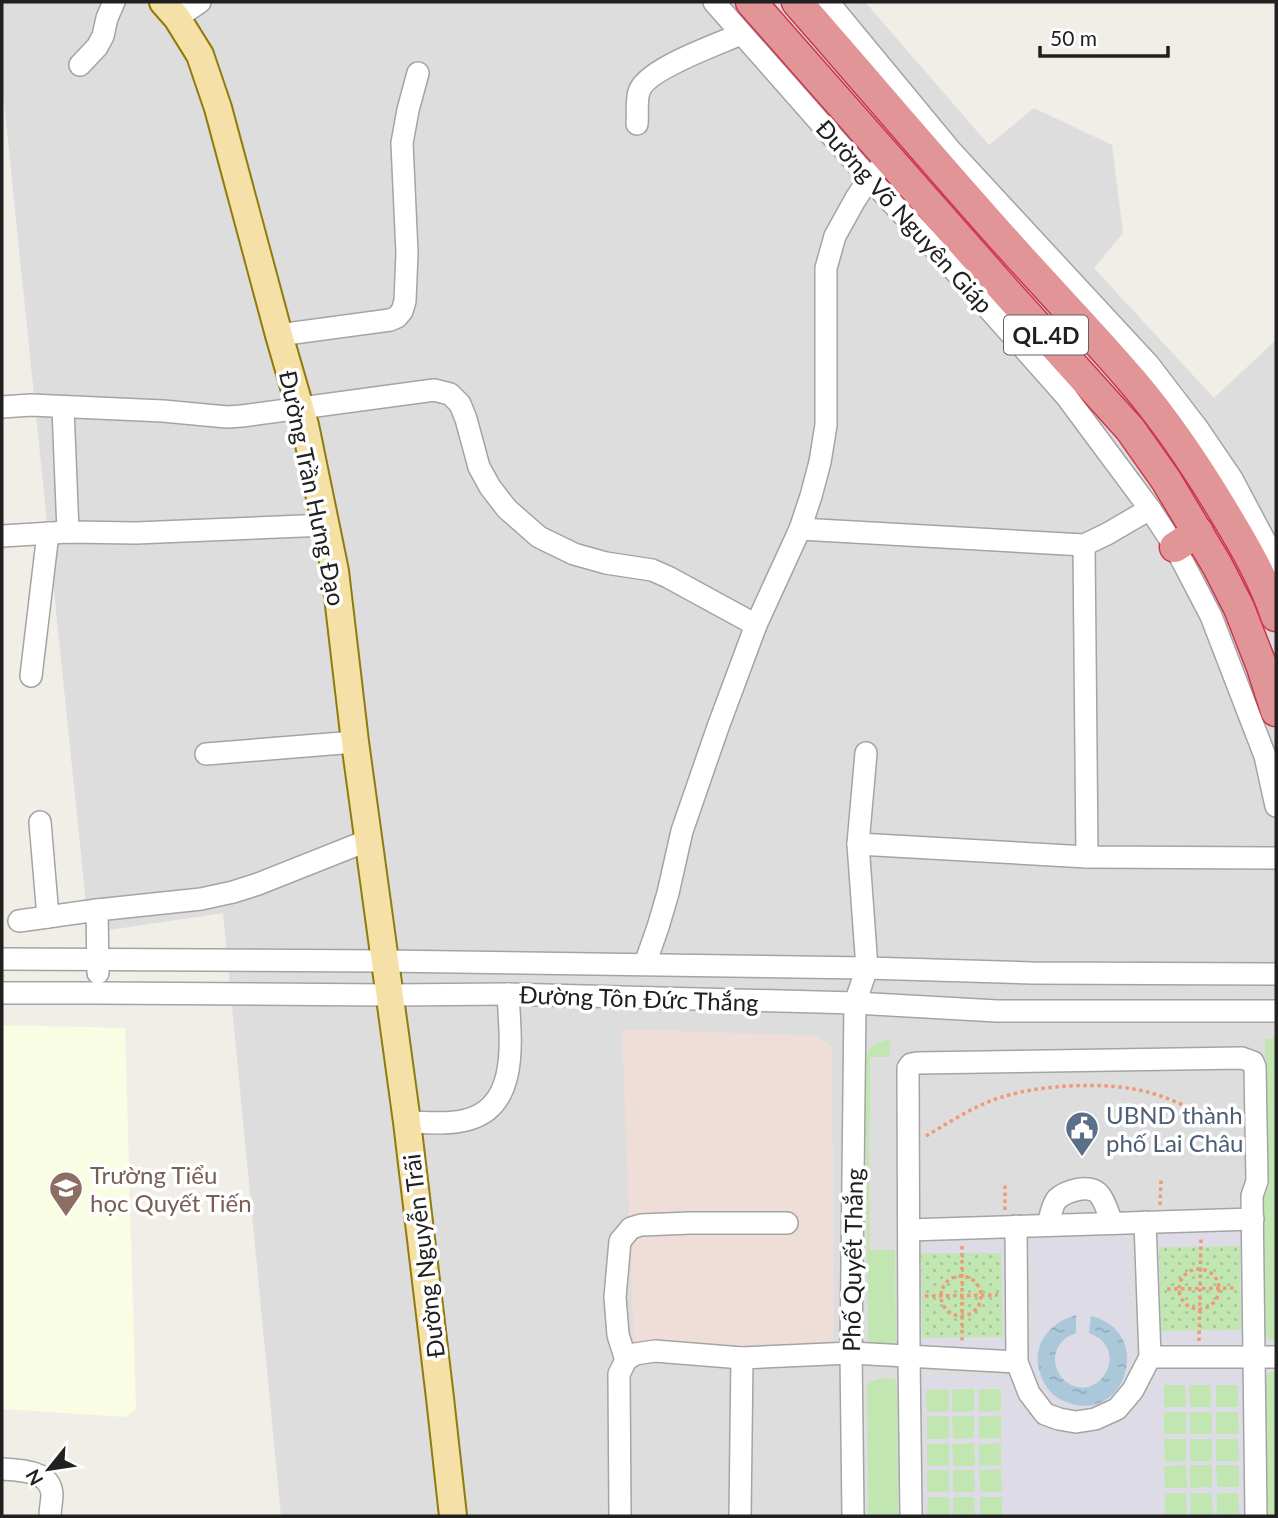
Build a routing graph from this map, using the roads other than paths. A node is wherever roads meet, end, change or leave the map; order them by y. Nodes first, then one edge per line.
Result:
1 (114, 2) edge
2 (200, 2) edge
3 (714, 2) edge
4 (751, 2) edge
5 (797, 2) edge
6 (828, 2) edge
7 (170, 10) edge
8 (741, 34) junction
9 (80, 65) dead end
10 (418, 73) dead end
11 (637, 124) dead end
12 (879, 169) junction
13 (279, 335) junction
14 (2, 407) edge
15 (63, 408) junction
16 (300, 408) junction
17 (1221, 484) junction
18 (1150, 509) junction
19 (326, 525) junction
20 (800, 529) junction
21 (58, 533) junction
22 (2, 536) edge
23 (1186, 539) junction
24 (1084, 545) junction
25 (1276, 562) edge
26 (1276, 616) edge
27 (757, 625) junction
28 (31, 676) dead end
29 (1276, 711) edge
30 (355, 742) junction
31 (866, 753) dead end
32 (206, 754) dead end
33 (1276, 806) edge
34 (40, 822) dead end
35 (369, 840) junction
36 (858, 844) junction
37 (1087, 858) junction
38 (1276, 858) edge
39 (97, 910) junction
40 (48, 917) junction
41 (19, 921) dead end
42 (2, 959) edge
43 (98, 961) junction
44 (385, 961) junction
45 (645, 964) junction
46 (867, 968) junction
47 (1276, 974) edge
48 (2, 993) edge
49 (98, 993) junction
50 (508, 994) junction
51 (390, 995) junction
52 (855, 1003) junction
53 (1276, 1012) edge
54 (407, 1122) junction
55 (1253, 1219) junction
56 (1152, 1222) junction
57 (787, 1223) dead end
58 (1112, 1223) junction
59 (1048, 1225) junction
60 (1010, 1226) junction
61 (909, 1230) junction
62 (851, 1353) junction
63 (909, 1356) junction
64 (1150, 1357) junction
65 (1266, 1357) edge
66 (742, 1358) junction
67 (626, 1360) junction
68 (1017, 1362) junction
69 (2, 1469) edge
70 (50, 1516) edge
71 (453, 1516) edge
72 (620, 1516) edge
73 (740, 1516) edge
74 (853, 1516) edge
75 (911, 1516) edge
76 (1256, 1516) edge

1 - 9 street
2 - 7 street
3 - 8 street, Đường Võ Nguyên Giáp
4 - 12 highway, Đường Võ Nguyên Giáp / QL.4D
5 - 17 highway, QL.4D
6 - 17 street
7 - 13 main road, Đường Trần Hưng Đạo
8 - 11 street
8 - 12 street, Đường Võ Nguyên Giáp
10 - 13 street
12 - 18 street, Đường Võ Nguyên Giáp
12 - 20 street
12 - 23 highway, Đường Võ Nguyên Giáp / QL.4D
13 - 16 main road, Đường Trần Hưng Đạo
14 - 15 street
15 - 16 street
15 - 21 street
16 - 19 main road, Đường Trần Hưng Đạo
16 - 27 street
17 - 25 street
17 - 26 highway, QL.4D
18 - 23 street, Đường Võ Nguyên Giáp
18 - 24 street
19 - 21 street
19 - 30 main road, Đường Trần Hưng Đạo
20 - 24 street
20 - 27 street
21 - 22 street
21 - 28 street
23 - 29 highway, Đường Võ Nguyên Giáp / QL.4D
23 - 33 street, Đường Võ Nguyên Giáp
24 - 37 street
27 - 45 street
30 - 32 street
30 - 35 main road, Đường Trần Hưng Đạo
31 - 36 street
34 - 40 street
35 - 39 street
35 - 44 main road, Đường Trần Hưng Đạo
36 - 37 street
36 - 46 street
37 - 38 street
39 - 40 street
39 - 43 street
40 - 41 street
42 - 43 street, Đường Tôn Đức Thắng
43 - 44 street, Đường Tôn Đức Thắng
43 - 49 street
44 - 45 street, Đường Tôn Đức Thắng
44 - 51 main road, Đường Trần Hưng Đạo
45 - 46 street, Đường Tôn Đức Thắng
46 - 47 street, Đường Tôn Đức Thắng
46 - 52 street, Phố Quyết Thắng
48 - 49 street, Đường Tôn Đức Thắng
49 - 51 street, Đường Tôn Đức Thắng
50 - 51 street, Đường Tôn Đức Thắng
50 - 52 street, Đường Tôn Đức Thắng
50 - 54 street
51 - 54 main road, Đường Nguyễn Trãi
52 - 53 street, Đường Tôn Đức Thắng
52 - 62 street, Phố Quyết Thắng
54 - 71 main road, Đường Nguyễn Trãi
55 - 56 street
55 - 61 street
55 - 65 street
56 - 58 street
56 - 64 street
57 - 67 street
58 - 59 street
58 - 59 street
59 - 60 street
60 - 61 street
60 - 68 street
61 - 63 street
62 - 63 street
62 - 66 street
62 - 74 street, Phố Quyết Thắng
63 - 68 street
63 - 75 street
64 - 65 street
64 - 68 street
65 - 76 street
66 - 67 street
66 - 73 street
67 - 72 street
69 - 70 street

